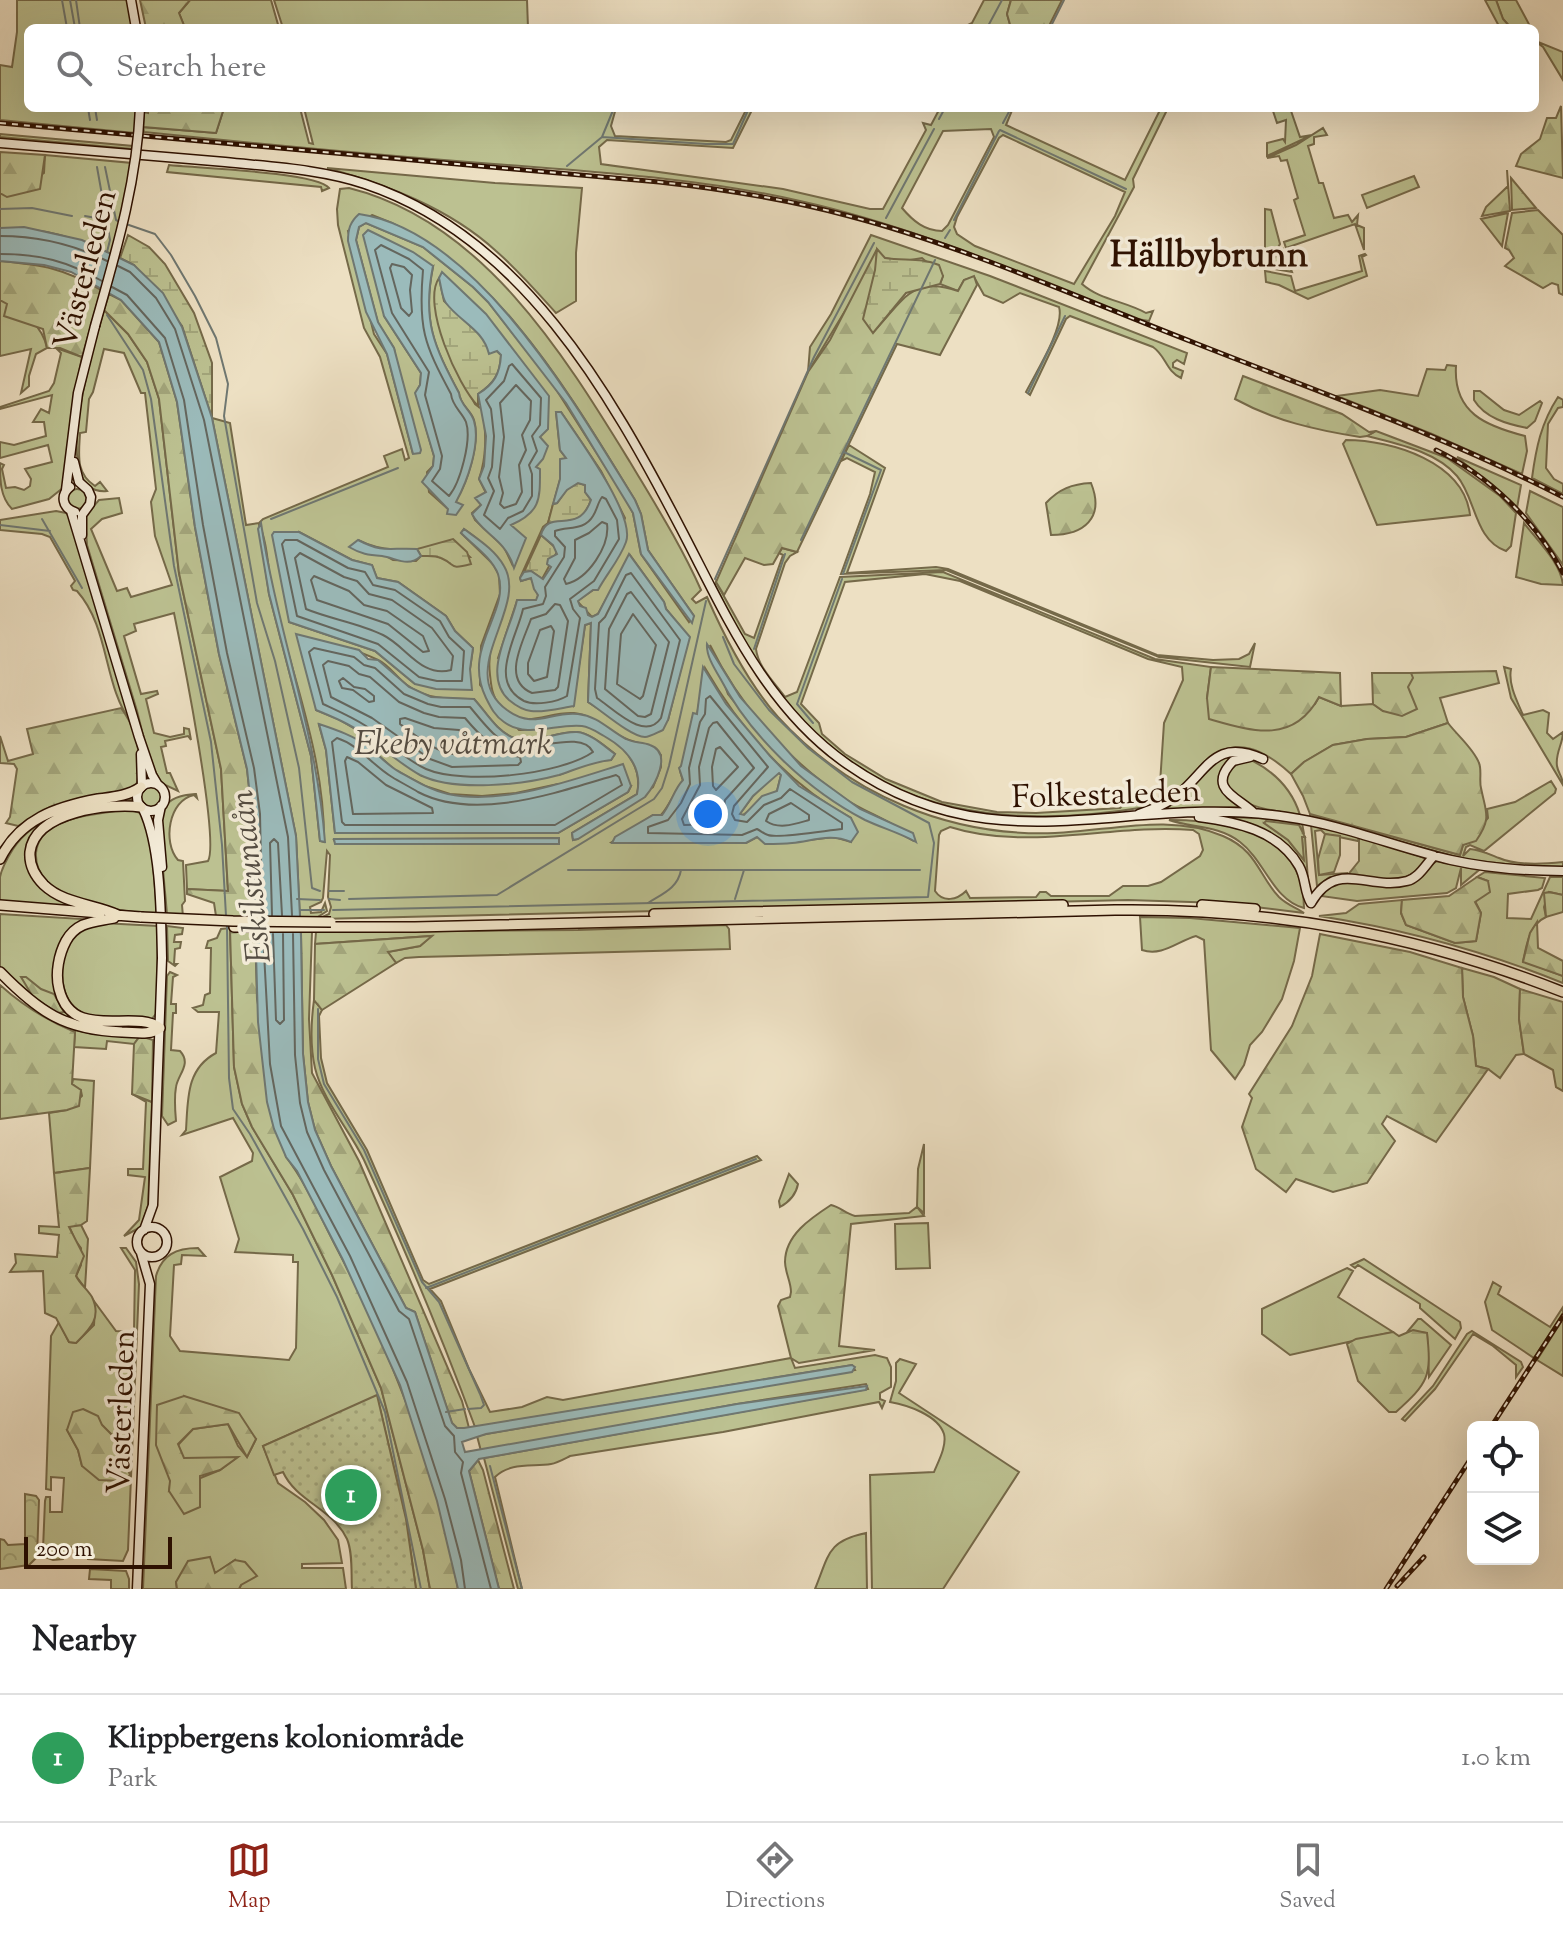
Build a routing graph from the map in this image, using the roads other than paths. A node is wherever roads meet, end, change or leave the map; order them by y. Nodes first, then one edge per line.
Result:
1 (131, 0) edge
2 (135, 24) edge
3 (140, 112) edge
4 (0, 143) edge
5 (73, 441) junction
6 (84, 486) junction
7 (66, 490) junction
8 (71, 511) junction
9 (84, 511) junction
10 (82, 540) junction
11 (139, 737) junction
12 (158, 785) junction
13 (141, 786) junction
14 (161, 806) junction
15 (142, 808) junction
16 (1193, 813) junction
17 (1254, 813) junction
18 (1128, 818) junction
19 (1434, 856) junction
20 (0, 859) edge
21 (1563, 871) edge
22 (0, 907) edge
23 (116, 916) junction
24 (161, 920) junction
25 (0, 972) edge
26 (1563, 989) edge
27 (160, 1028) junction
28 (153, 1205) junction
29 (144, 1230) junction
30 (161, 1231) junction
31 (141, 1253) junction
32 (160, 1255) junction
33 (150, 1284) junction
34 (137, 1589) edge

1 - 2 main road
3 - 5 main road, Västerleden, bridge
4 - 18 main road, Folkestaleden
5 - 6 main road, Västerleden
5 - 7 main road, Västerleden
6 - 7 main road
6 - 9 main road
7 - 8 main road
8 - 9 main road
8 - 10 main road
9 - 10 main road
10 - 11 main road
11 - 12 main road
11 - 13 main road
12 - 13 main road
12 - 14 main road
13 - 15 main road
13 - 20 highway
14 - 15 main road
14 - 24 main road
15 - 23 highway
15 - 24 main road
16 - 17 main road, Folkestaleden
16 - 18 main road, Folkestaleden
16 - 19 main road
17 - 18 main road
17 - 19 main road, Folkestaleden
19 - 21 main road, Folkestaleden
22 - 23 highway
23 - 26 highway, bridge
23 - 27 highway
24 - 27 main road
25 - 27 highway
27 - 28 main road
28 - 29 main road
28 - 30 main road
29 - 30 main road
29 - 31 main road
30 - 32 main road
31 - 32 main road
31 - 33 main road, Västerleden
32 - 33 main road, Västerleden
33 - 34 main road, Västerleden

